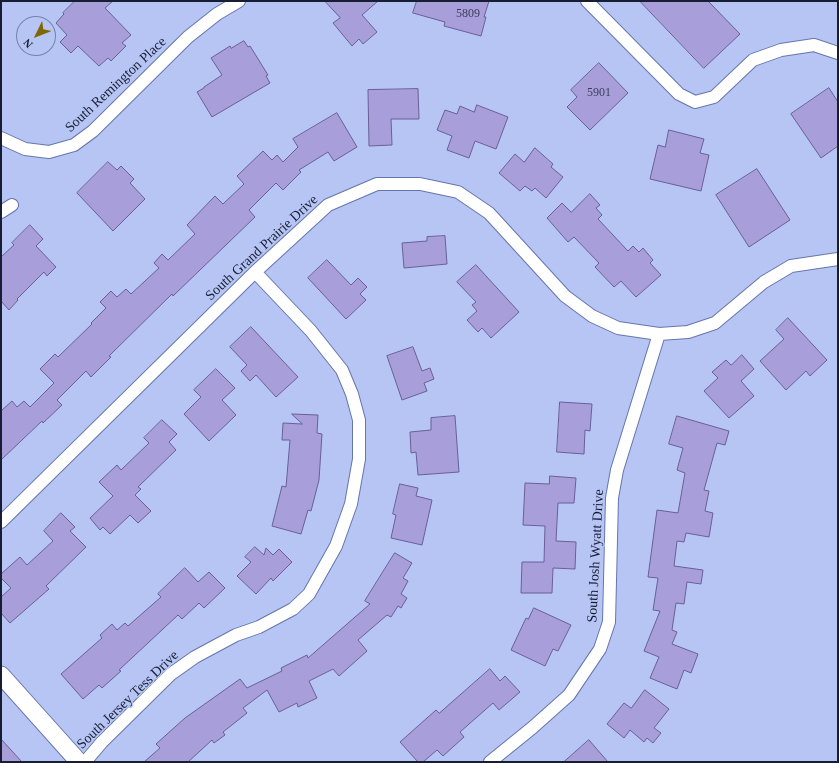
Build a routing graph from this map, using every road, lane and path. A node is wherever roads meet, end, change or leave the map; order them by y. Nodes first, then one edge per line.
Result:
1 (239, 1) edge
2 (586, 1) edge
3 (838, 52) edge
4 (1, 138) edge
5 (12, 205) dead end
6 (1, 212) edge
7 (838, 259) edge
8 (255, 272) junction
9 (659, 334) junction
10 (1, 522) edge
11 (1, 675) edge
12 (79, 762) edge
13 (84, 762) edge
14 (490, 762) edge

1 - 4 street, South Remington Place
2 - 3 street
5 - 6 street
7 - 9 street, South Grand Prairie Drive
8 - 9 street, South Grand Prairie Drive
8 - 10 street, South Grand Prairie Drive
8 - 13 street, South Jersey Tess Drive
9 - 14 street, South Josh Wyatt Drive
11 - 12 street

